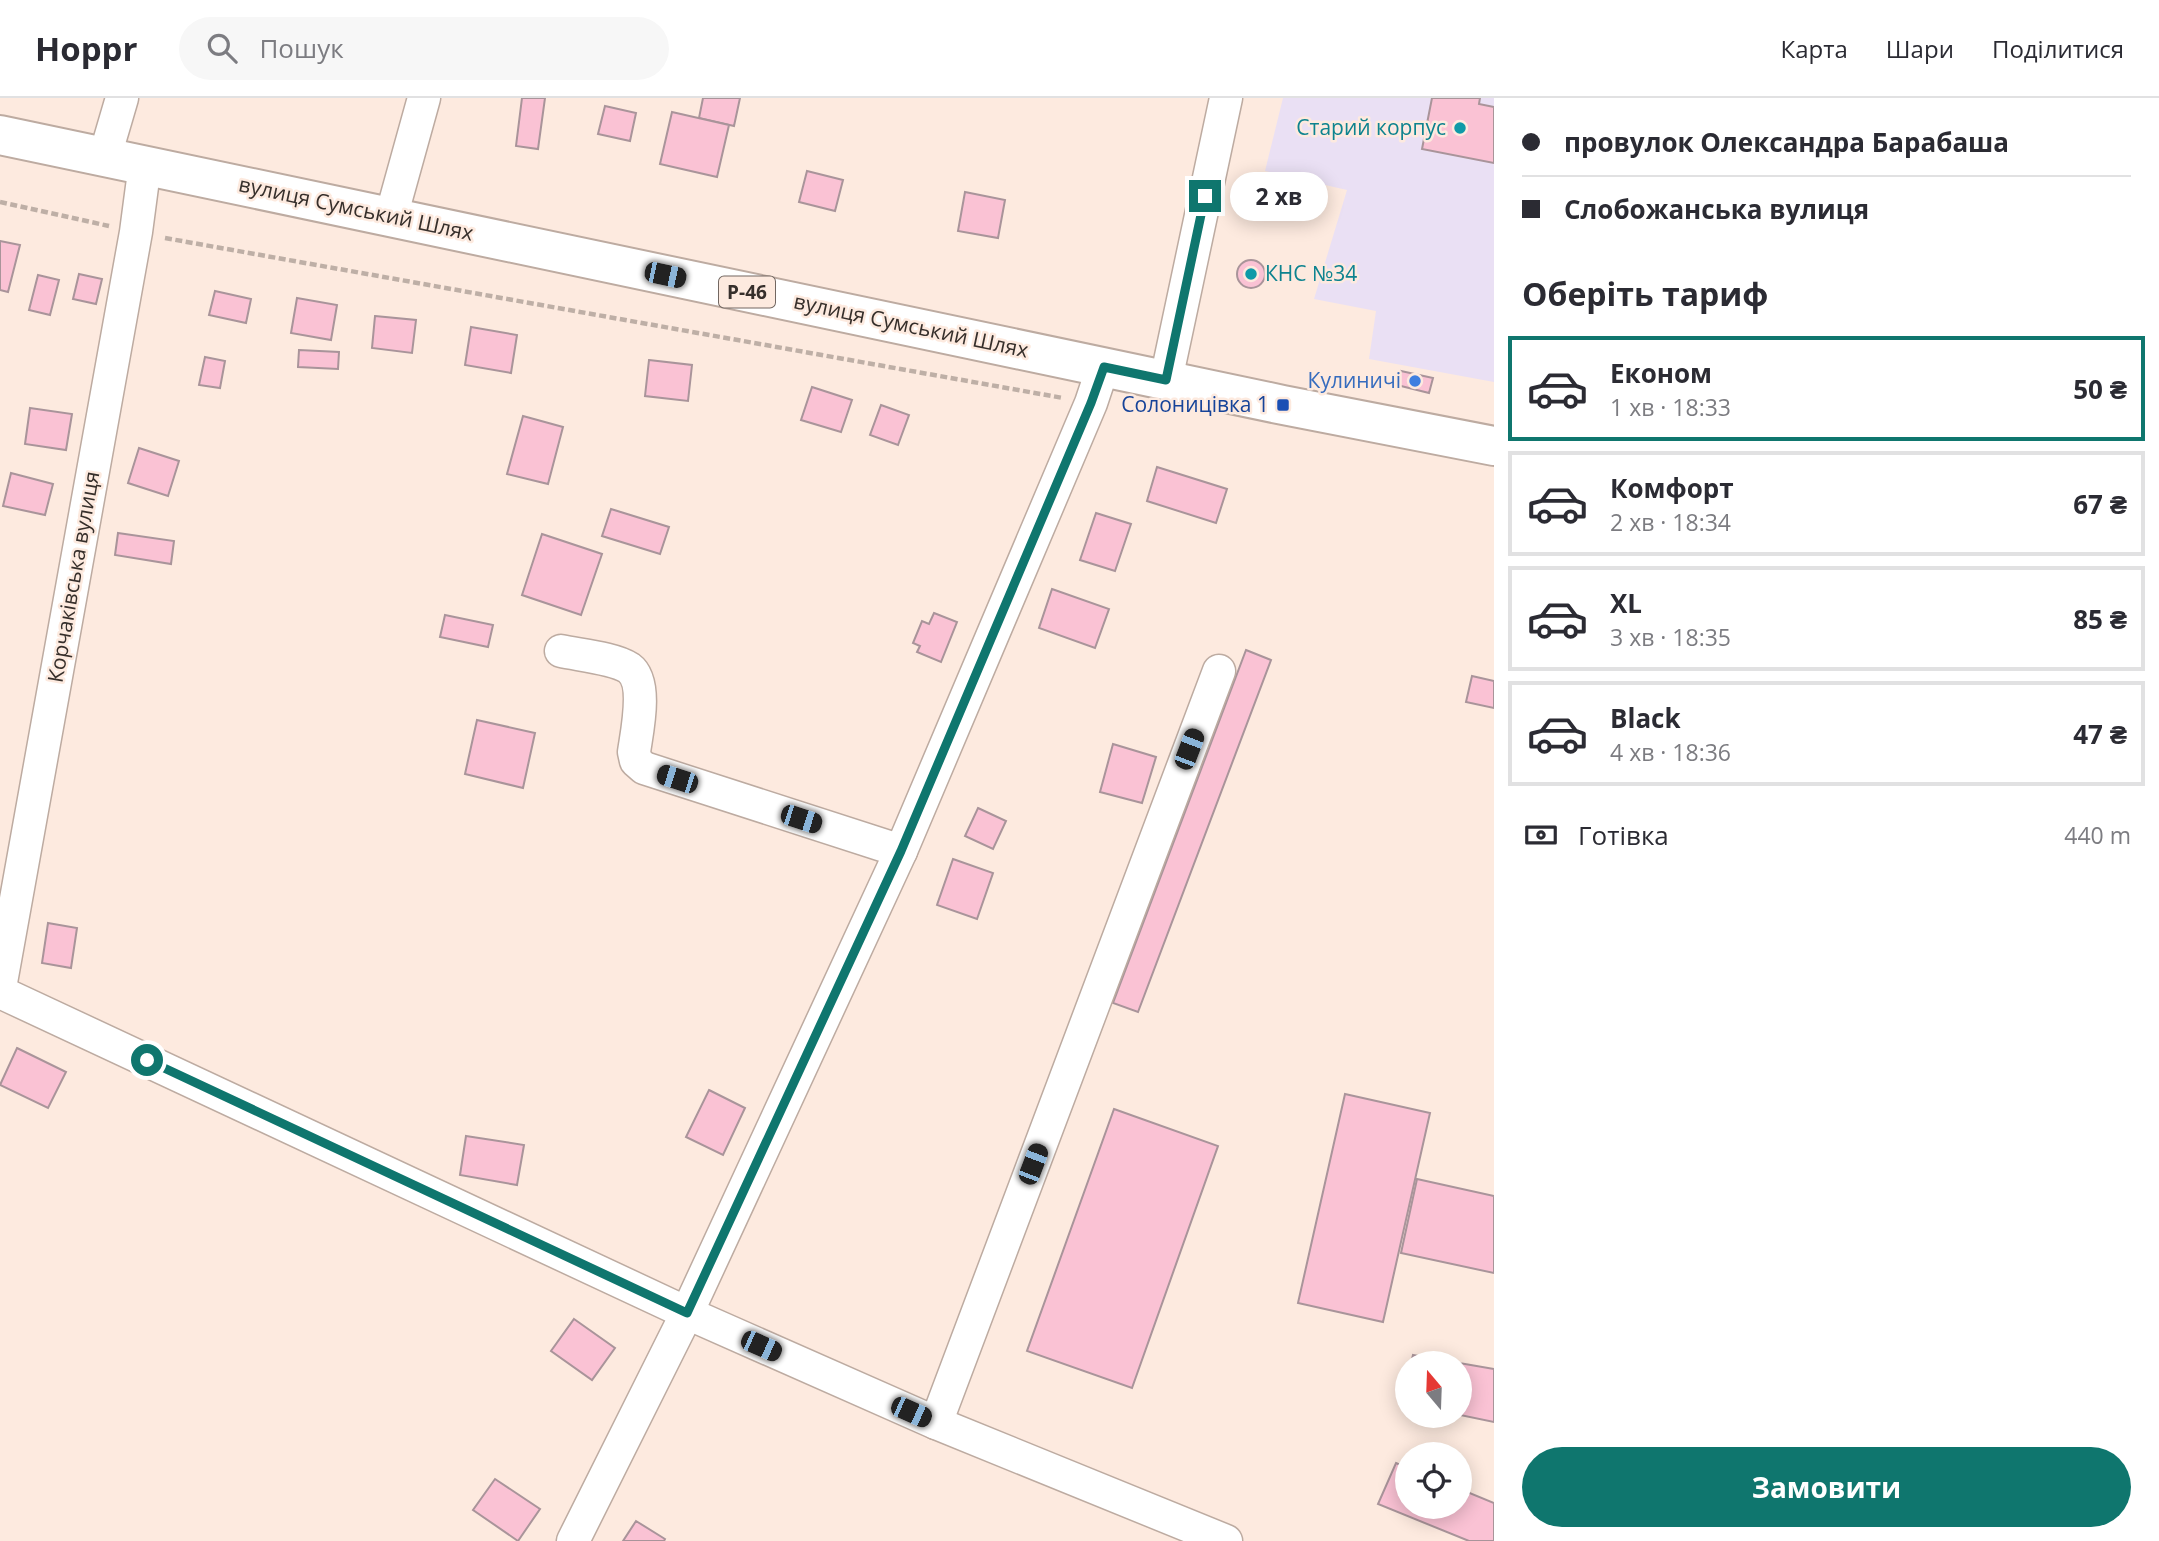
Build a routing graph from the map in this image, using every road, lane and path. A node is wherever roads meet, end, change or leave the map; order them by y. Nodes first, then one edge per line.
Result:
1 (122, 98) edge
2 (424, 98) edge
3 (1226, 98) edge
4 (0, 135) edge
5 (105, 156) junction
6 (145, 164) junction
7 (0, 202) edge
8 (391, 217) junction
9 (136, 232) junction
10 (1104, 367) junction
11 (1166, 380) junction
12 (1091, 403) junction
13 (1494, 446) edge
14 (561, 651) dead end
15 (1219, 671) dead end
16 (901, 851) junction
17 (0, 990) edge
18 (687, 1313) junction
19 (936, 1423) junction
20 (573, 1541) edge
21 (1226, 1541) edge

1 - 5 street
2 - 8 street
3 - 11 street
4 - 5 main road, вулиця Сумський Шлях / Р-46
5 - 6 main road, вулиця Сумський Шлях / Р-46
6 - 8 main road, вулиця Сумський Шлях / Р-46
6 - 9 street, Корчаківська вулиця
7 - 9 path
8 - 10 main road, вулиця Сумський Шлях / Р-46
9 - 12 path
9 - 17 street, Корчаківська вулиця
10 - 11 main road, вулиця Сумський Шлях / Р-46
10 - 12 street
11 - 13 main road, вулиця Сумський Шлях / Р-46
12 - 16 street
14 - 16 street
15 - 19 street
16 - 18 street
17 - 18 street
18 - 19 street
18 - 20 street
19 - 21 street

